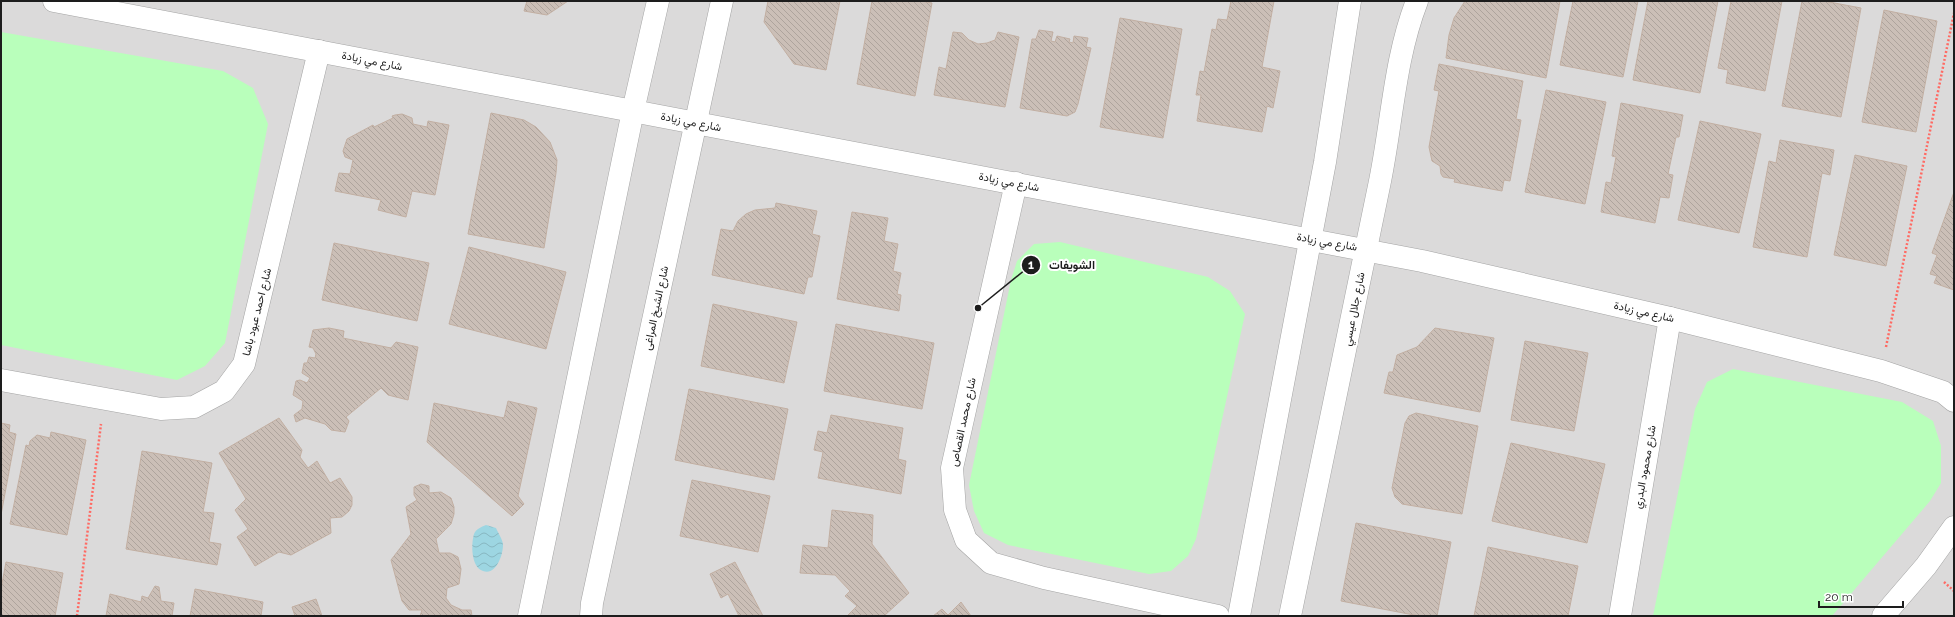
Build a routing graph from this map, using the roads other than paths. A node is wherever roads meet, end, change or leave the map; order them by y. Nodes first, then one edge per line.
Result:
1 (54, 1) edge
2 (658, 1) edge
3 (722, 1) edge
4 (1350, 1) edge
5 (1417, 1) edge
6 (319, 51) junction
7 (633, 111) junction
8 (696, 122) junction
9 (1016, 183) junction
10 (1310, 240) junction
11 (1366, 249) junction
12 (1670, 318) junction
13 (1, 380) edge
14 (1954, 401) edge
15 (1954, 527) edge
16 (529, 616) edge
17 (591, 616) edge
18 (1218, 616) edge
19 (1239, 616) edge
20 (1290, 616) edge
21 (1620, 616) edge
22 (1883, 616) edge

1 - 6 street, شارع مي زيادة
2 - 7 street
3 - 8 street, شارع الشيخ المراغى
4 - 10 street
5 - 11 street, شارع جلال عيسي
6 - 7 street, شارع مي زيادة
6 - 13 street, شارع احمد عبود باشا
7 - 8 street, شارع مي زيادة
7 - 16 street
8 - 9 street, شارع مي زيادة
8 - 17 street, شارع الشيخ المراغى
9 - 10 street, شارع مي زيادة
9 - 18 street, شارع محمد القصاص
10 - 11 street, شارع مي زيادة
10 - 19 street
11 - 12 street, شارع مي زيادة
11 - 20 street, شارع جلال عيسي
12 - 14 street, شارع مي زيادة
12 - 21 street, شارع محمود البدري
15 - 22 street

